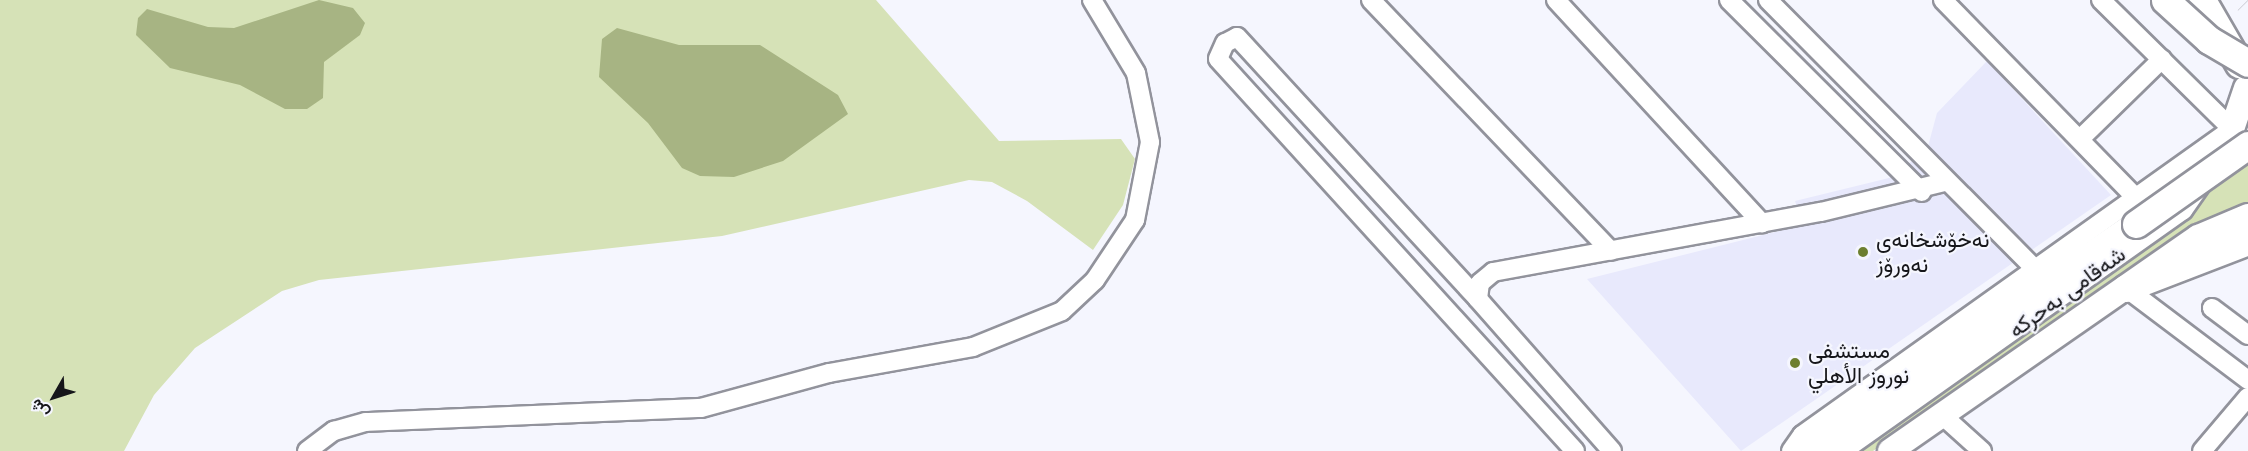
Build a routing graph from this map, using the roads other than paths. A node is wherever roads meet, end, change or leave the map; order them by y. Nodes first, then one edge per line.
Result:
1 (1092, 0) edge
2 (1371, 0) edge
3 (1556, 0) edge
4 (1729, 0) edge
5 (1768, 0) edge
6 (1943, 0) edge
7 (2101, 0) edge
8 (2165, 0) edge
9 (2202, 0) edge
10 (2162, 59) junction
11 (2247, 74) edge
12 (2240, 137) edge
13 (2081, 138) junction
14 (1944, 182) junction
15 (1922, 192) junction
16 (2134, 196) junction
17 (2248, 216) edge
18 (1762, 223) junction
19 (2248, 241) edge
20 (1611, 251) junction
21 (2034, 268) junction
22 (2126, 288) junction
23 (1478, 299) junction
24 (2212, 308) dead end
25 (2248, 335) edge
26 (2248, 380) edge
27 (2248, 397) edge
28 (1942, 415) junction
29 (307, 451) edge
30 (1575, 451) edge
31 (1612, 451) edge
32 (1791, 451) edge
33 (1806, 451) edge
34 (1838, 451) edge
35 (1890, 451) edge
36 (1982, 451) edge
37 (2202, 451) edge

1 - 29 street
2 - 20 street
3 - 18 street
4 - 15 street
5 - 14 street
6 - 13 street
7 - 10 street
8 - 11 highway, bridge
9 - 11 highway
10 - 12 street
10 - 13 street
11 - 12 main road, شەقامی بەحرکە
12 - 16 street
12 - 33 highway, bridge
12 - 34 main road, شەقامی بەحرکە
13 - 16 street
14 - 15 street
14 - 21 street
15 - 18 street
16 - 21 street
17 - 22 main road, شەقامی بەحرکە
18 - 20 street
19 - 22 highway
20 - 23 street
21 - 32 street
22 - 26 street
22 - 28 main road, شەقامی بەحرکە
23 - 30 street
23 - 31 street
24 - 25 street
27 - 37 street
28 - 35 main road, شەقامی بەحرکە
28 - 36 street

